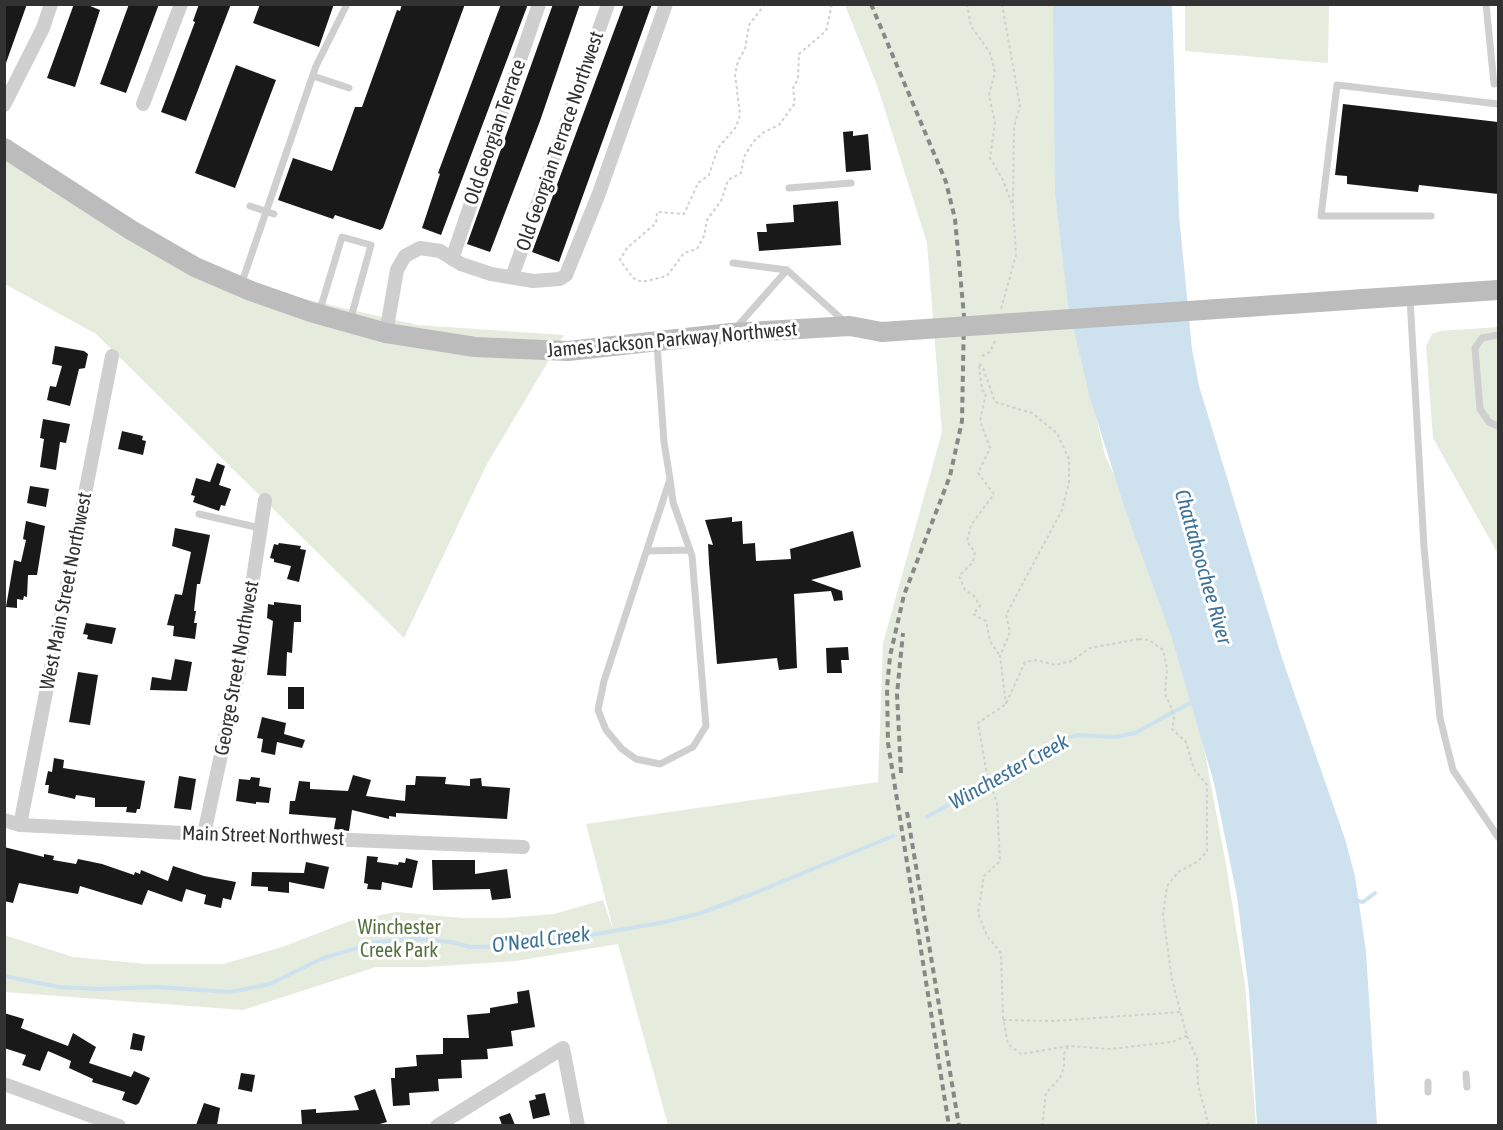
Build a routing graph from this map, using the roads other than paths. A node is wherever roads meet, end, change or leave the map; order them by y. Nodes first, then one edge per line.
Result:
1 (51, 4) edge
2 (181, 4) edge
3 (347, 4) edge
4 (539, 4) edge
5 (608, 4) edge
6 (666, 4) edge
7 (1486, 4) edge
8 (313, 76) junction
9 (1498, 83) edge
10 (349, 88) dead end
11 (143, 104) dead end
12 (1498, 104) edge
13 (4, 105) edge
14 (4, 148) edge
15 (851, 183) dead end
16 (789, 188) dead end
17 (250, 206) dead end
18 (265, 211) junction
19 (274, 214) dead end
20 (1431, 216) dead end
21 (452, 259) junction
22 (733, 263) dead end
23 (787, 270) junction
24 (512, 277) junction
25 (241, 287) junction
26 (1498, 290) edge
27 (1410, 296) junction
28 (319, 315) junction
29 (350, 324) junction
30 (850, 326) junction
31 (386, 333) junction
32 (731, 333) junction
33 (1498, 334) edge
34 (657, 341) junction
35 (112, 356) dead end
36 (1498, 426) edge
37 (670, 478) junction
38 (264, 500) dead end
39 (199, 514) dead end
40 (260, 528) junction
41 (690, 550) junction
42 (648, 551) junction
43 (4, 820) edge
44 (20, 825) junction
45 (204, 834) junction
46 (1498, 837) edge
47 (523, 847) dead end
48 (1466, 1074) dead end
49 (1428, 1082) dead end
50 (4, 1084) edge
51 (1467, 1087) dead end
52 (1428, 1092) dead end
53 (119, 1125) edge
54 (436, 1125) edge
55 (578, 1125) edge

1 - 13 street
2 - 11 street
3 - 8 lane
4 - 21 street, Old Georgian Terrace
5 - 24 street, Old Georgian Terrace Northwest
6 - 24 street
7 - 9 lane
8 - 10 lane
8 - 18 lane
12 - 20 lane
14 - 25 main road, James Jackson Parkway Northwest
15 - 16 lane
17 - 18 lane
18 - 19 lane
18 - 25 lane
21 - 24 street
21 - 31 street
22 - 23 lane
23 - 30 lane
23 - 32 lane
25 - 28 main road, James Jackson Parkway Northwest
26 - 27 main road, James Jackson Parkway Northwest
27 - 30 main road, James Jackson Parkway Northwest, bridge
27 - 46 lane
28 - 29 main road, James Jackson Parkway Northwest
28 - 29 lane
29 - 31 main road, James Jackson Parkway Northwest
30 - 32 main road, James Jackson Parkway Northwest
31 - 34 main road, James Jackson Parkway Northwest
32 - 34 main road, James Jackson Parkway Northwest
33 - 36 lane
34 - 37 lane
35 - 44 street, West Main Street Northwest
37 - 41 lane
37 - 42 lane
38 - 40 street, George Street Northwest
39 - 40 lane
40 - 45 street, George Street Northwest
41 - 42 lane
41 - 42 lane
43 - 44 street, Main Street Northwest
44 - 45 street, Main Street Northwest
45 - 47 street, Main Street Northwest
48 - 51 lane
49 - 52 lane
50 - 53 street
54 - 55 street

